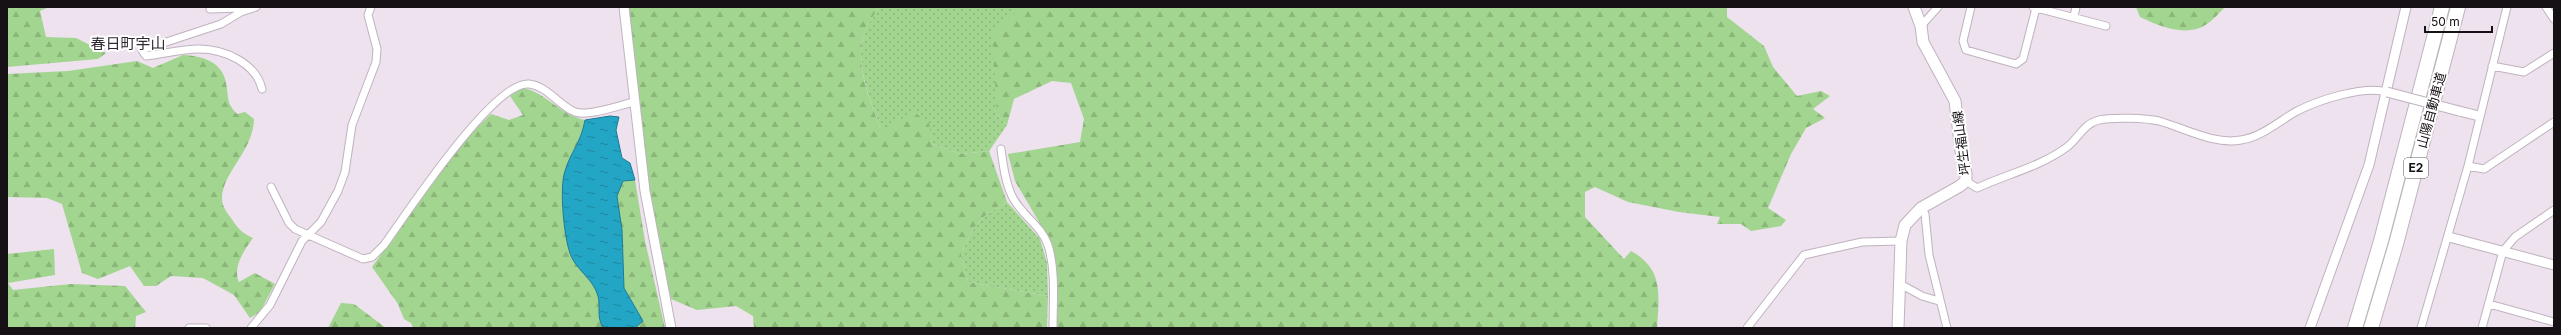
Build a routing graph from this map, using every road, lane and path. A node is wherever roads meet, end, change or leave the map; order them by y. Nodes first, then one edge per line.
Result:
1 (256, 7) edge
2 (371, 7) edge
3 (624, 7) edge
4 (1914, 7) edge
5 (1938, 7) edge
6 (1972, 7) edge
7 (2034, 7) edge
8 (2076, 7) edge
9 (2406, 7) edge
10 (2442, 7) edge
11 (2458, 7) edge
12 (2507, 7) edge
13 (2546, 7) edge
14 (210, 9) dead end
15 (241, 12) junction
16 (2074, 16) junction
17 (2554, 19) edge
18 (1921, 26) junction
19 (2106, 26) dead end
20 (2554, 52) edge
21 (2492, 66) junction
22 (262, 89) dead end
23 (2387, 92) junction
24 (634, 102) junction
25 (2479, 116) junction
26 (2554, 122) edge
27 (1001, 148) dead end
28 (2468, 166) junction
29 (1966, 181) junction
30 (271, 187) dead end
31 (1921, 208) junction
32 (2554, 210) edge
33 (308, 235) junction
34 (2449, 237) junction
35 (1901, 241) junction
36 (2503, 251) junction
37 (2554, 265) edge
38 (1900, 284) junction
39 (1939, 301) junction
40 (2489, 304) junction
41 (2554, 322) edge
42 (189, 328) edge
43 (206, 328) edge
44 (251, 328) edge
45 (671, 328) edge
46 (1053, 328) edge
47 (1747, 328) edge
48 (1898, 328) edge
49 (1946, 328) edge
50 (2310, 328) edge
51 (2355, 328) edge
52 (2371, 328) edge
53 (2421, 328) edge
54 (2482, 328) edge

1 - 15 street
2 - 33 street
3 - 24 street
4 - 18 main road, 坪生福山線
5 - 18 street
6 - 7 street
7 - 16 street
8 - 16 street
9 - 23 street
10 - 51 highway, 山陽自動車道 / E2
11 - 52 highway, 山陽自動車道 / E2
12 - 21 street
13 - 17 street
14 - 15 street
15 - 22 street
16 - 19 street
18 - 29 main road, 坪生福山線
20 - 21 street
21 - 25 street
23 - 25 street, bridge
23 - 29 street
23 - 50 street
24 - 33 street
24 - 45 street
25 - 28 street
26 - 28 street
27 - 46 street
28 - 34 street
29 - 31 main road, 坪生福山線
30 - 33 street
31 - 35 main road, 坪生福山線
31 - 39 street
32 - 36 street
33 - 44 street
34 - 36 street
34 - 53 street
35 - 38 main road, 坪生福山線
35 - 47 street
36 - 37 street
36 - 40 street
38 - 39 street
38 - 48 main road, 坪生福山線
39 - 49 street
40 - 41 street
40 - 54 street
42 - 43 street

